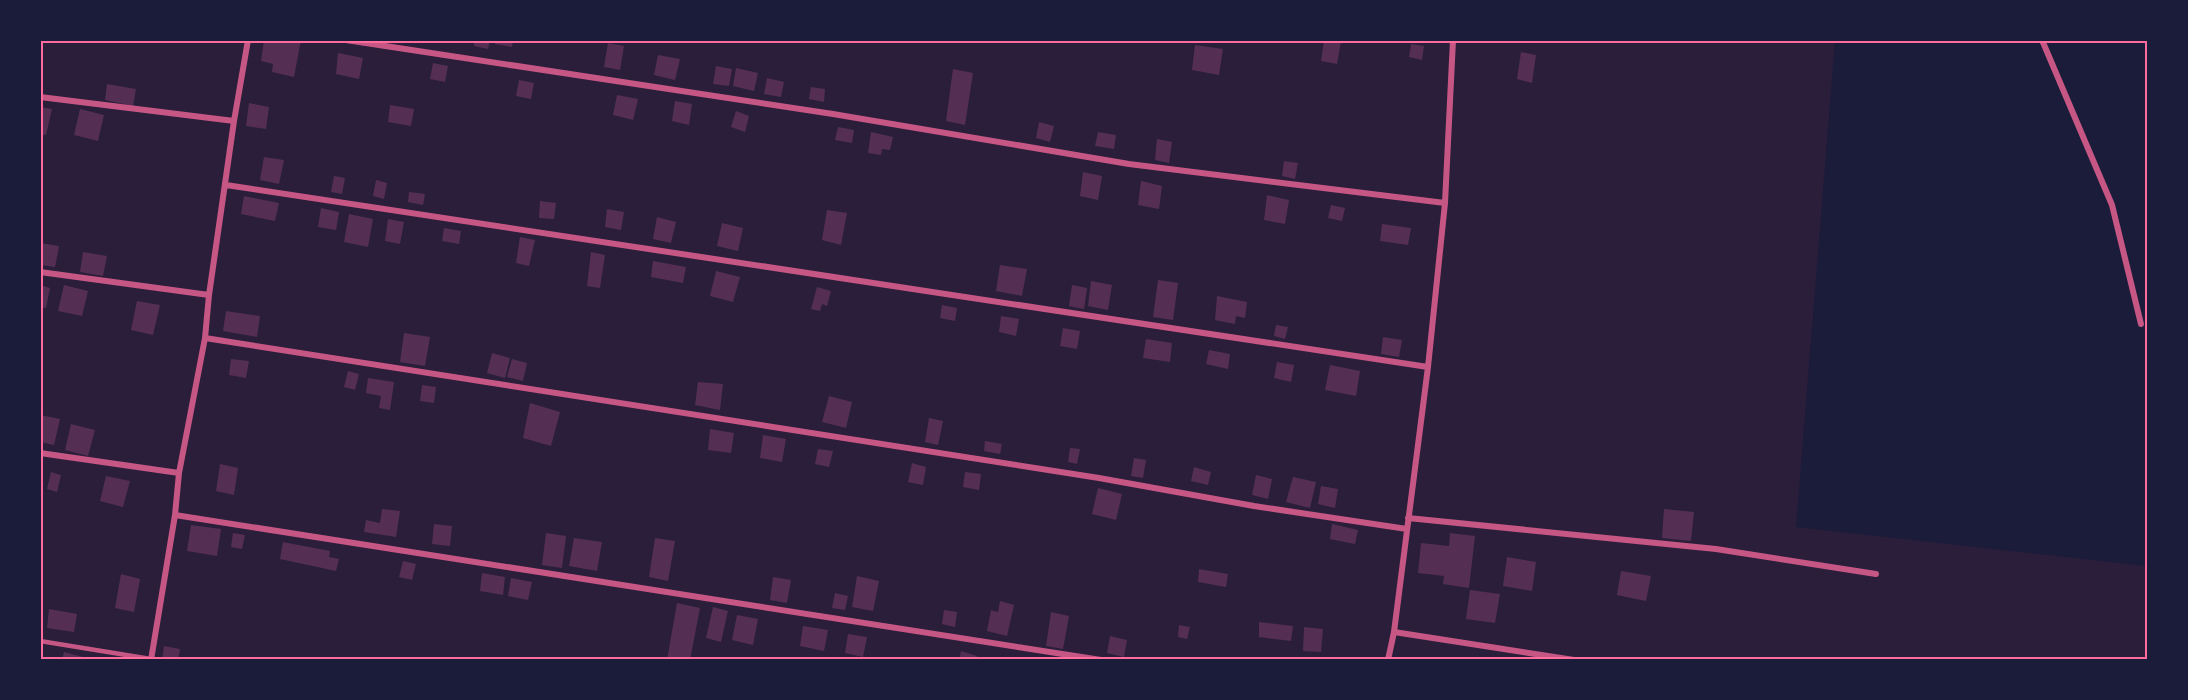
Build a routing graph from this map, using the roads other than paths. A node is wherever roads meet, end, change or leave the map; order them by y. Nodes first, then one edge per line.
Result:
1 (248, 40) edge
2 (346, 40) edge
3 (1453, 40) edge
4 (2042, 40) edge
5 (40, 97) edge
6 (234, 121) junction
7 (226, 185) junction
8 (1444, 203) junction
9 (40, 272) edge
10 (209, 295) junction
11 (2141, 324) dead end
12 (205, 338) junction
13 (1428, 367) junction
14 (40, 453) edge
15 (179, 473) junction
16 (175, 515) junction
17 (1408, 518) junction
18 (1407, 529) junction
19 (1876, 574) dead end
20 (1394, 632) junction
21 (40, 641) edge
22 (151, 659) edge
23 (1101, 660) edge
24 (1388, 660) edge
25 (1574, 660) edge

1 - 6 street
2 - 8 street
3 - 8 street
4 - 11 street
5 - 6 street
6 - 7 street
7 - 10 street
7 - 13 street
8 - 13 street
9 - 10 street
10 - 12 street
12 - 15 street
12 - 18 street
13 - 17 street
14 - 15 street
15 - 16 street
16 - 22 street
16 - 23 street
17 - 18 street
17 - 19 street
18 - 20 street
20 - 24 street
20 - 25 street
21 - 22 lane

